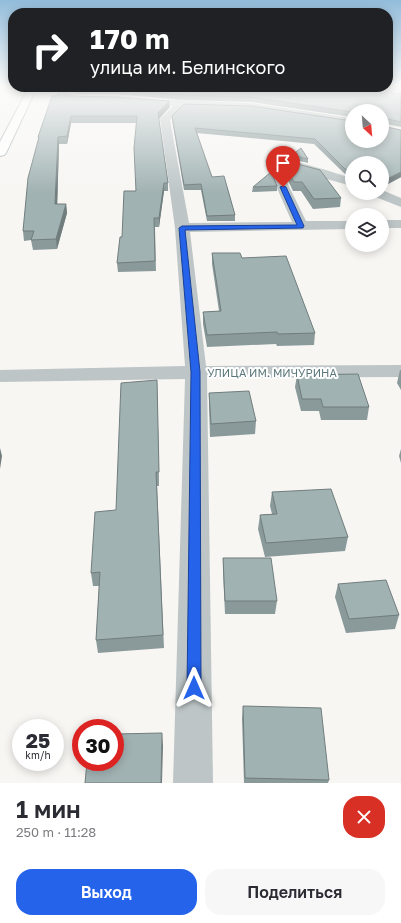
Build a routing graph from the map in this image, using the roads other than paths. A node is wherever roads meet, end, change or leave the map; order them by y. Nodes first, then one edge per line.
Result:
1 (16, 121) edge
2 (165, 121) edge
3 (0, 153) edge
4 (345, 180) edge
5 (389, 198) edge
6 (401, 203) edge
7 (389, 224) edge
8 (401, 224) edge
9 (345, 225) edge
10 (300, 226) junction
11 (182, 228) junction
12 (401, 371) edge
13 (196, 372) junction
14 (0, 376) edge
15 (193, 783) edge

1 - 3 highway
2 - 11 street
4 - 10 street
5 - 6 street
7 - 8 street
9 - 10 street
10 - 11 street
11 - 13 street
12 - 13 street, УЛИЦА ИМ. МИЧУРИНА
13 - 14 street, УЛИЦА ИМ. МИЧУРИНА
13 - 15 street

